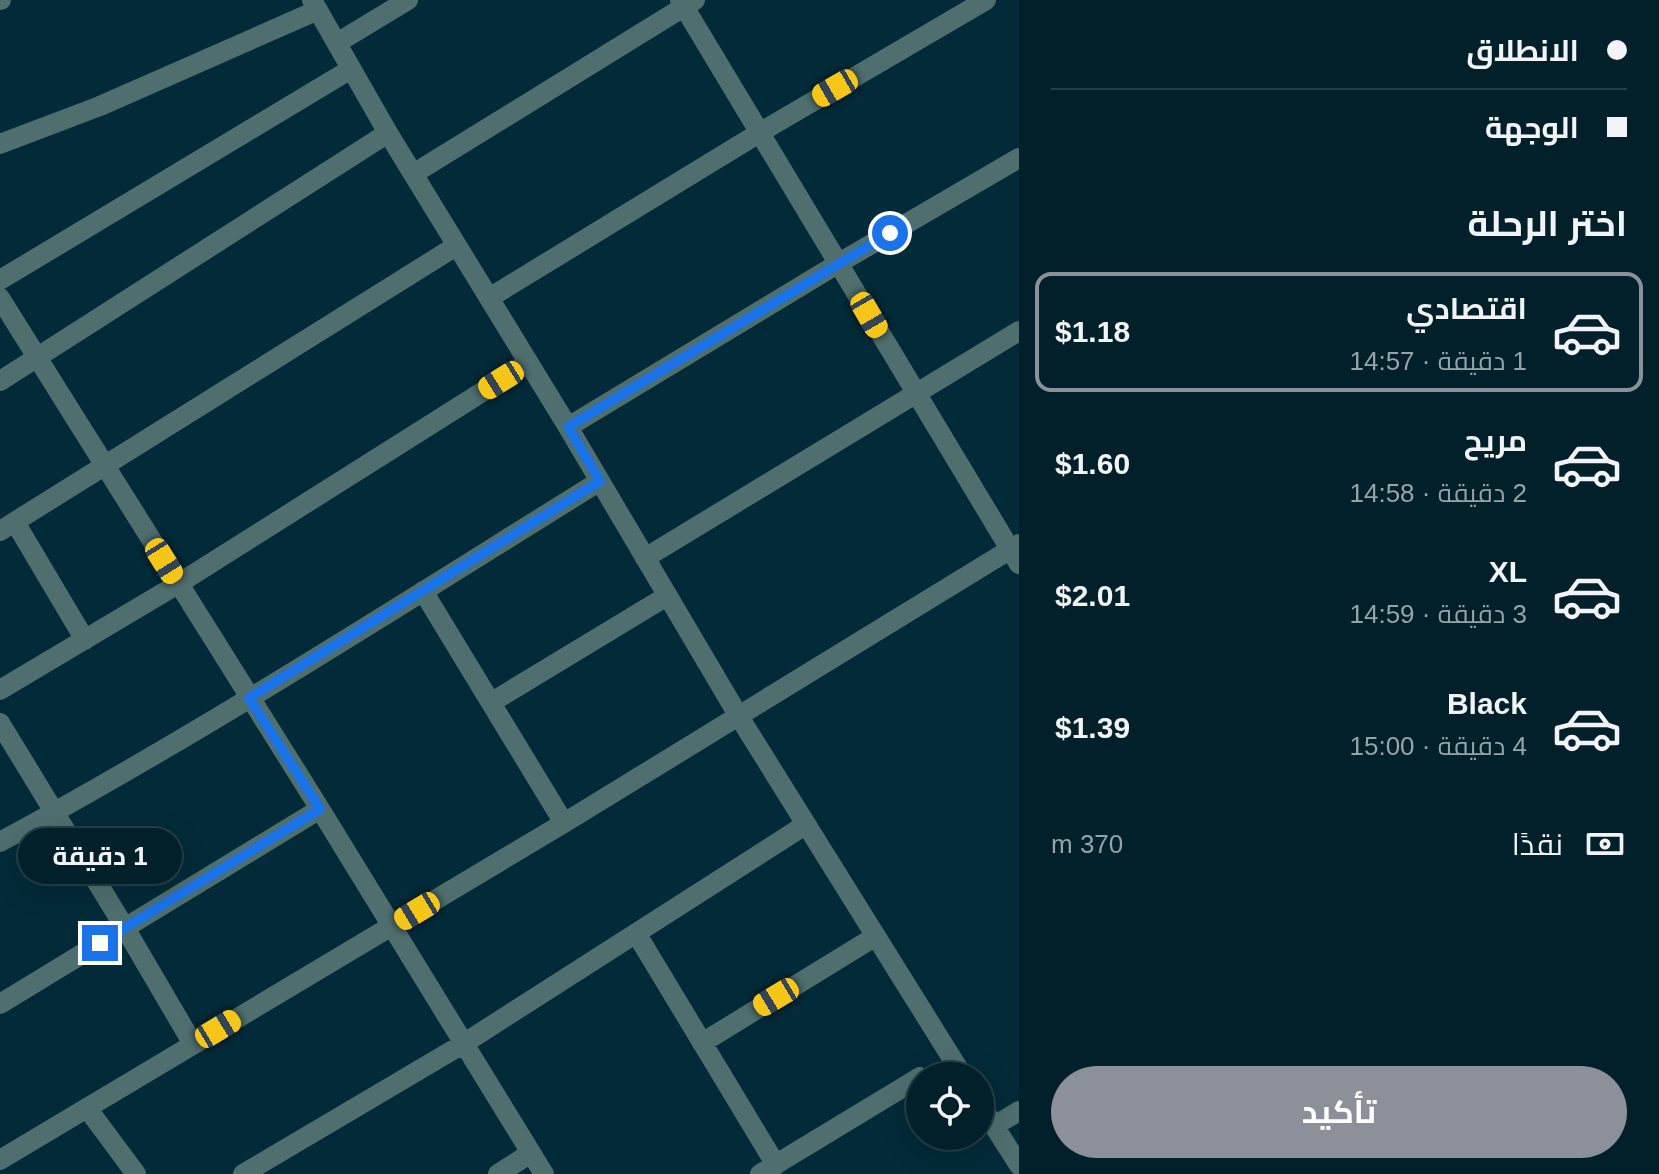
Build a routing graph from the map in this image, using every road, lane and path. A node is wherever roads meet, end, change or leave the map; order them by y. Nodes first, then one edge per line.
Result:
1 (408, 0) edge
2 (986, 0) edge
3 (686, 2) edge
4 (315, 5) edge
5 (337, 43) junction
6 (351, 69) junction
7 (388, 133) junction
8 (759, 133) junction
9 (0, 144) edge
10 (1019, 158) edge
11 (413, 174) junction
12 (456, 246) junction
13 (839, 263) junction
14 (0, 280) edge
15 (0, 298) edge
16 (489, 298) junction
17 (1019, 331) edge
18 (38, 358) junction
19 (528, 363) junction
20 (0, 381) edge
21 (915, 393) junction
22 (568, 427) junction
23 (105, 466) junction
24 (600, 481) junction
25 (7, 527) edge
26 (1016, 552) edge
27 (645, 558) junction
28 (178, 584) junction
29 (423, 591) junction
30 (667, 596) junction
31 (85, 640) junction
32 (0, 690) edge
33 (249, 698) junction
34 (492, 702) junction
35 (738, 715) junction
36 (0, 723) edge
37 (320, 809) junction
38 (54, 813) junction
39 (564, 823) junction
40 (805, 825) junction
41 (0, 842) edge
42 (392, 926) junction
43 (125, 928) junction
44 (636, 933) junction
45 (876, 936) junction
46 (0, 1004) edge
47 (702, 1043) junction
48 (193, 1044) junction
49 (463, 1044) junction
50 (951, 1058) junction
51 (944, 1062) edge
52 (954, 1062) edge
53 (906, 1085) edge
54 (87, 1108) junction
55 (1019, 1111) edge
56 (994, 1126) joint
57 (531, 1153) junction
58 (0, 1160) edge
59 (1019, 1167) edge
60 (768, 1169) edge
61 (136, 1174) edge
62 (243, 1174) edge
63 (498, 1174) edge
64 (544, 1174) edge
65 (1009, 1174) edge

1 - 5 street
2 - 8 street
3 - 8 street
3 - 11 street
4 - 5 street
4 - 9 street
5 - 6 street
6 - 7 street
6 - 14 street
7 - 11 street
7 - 18 street
8 - 13 street
8 - 16 street
10 - 13 street
11 - 12 street
12 - 16 street
12 - 23 street
13 - 21 street
13 - 22 street
15 - 18 street
16 - 19 street
17 - 21 street
18 - 20 street
18 - 23 street
19 - 22 street
19 - 28 street
21 - 26 street
21 - 27 street
22 - 24 street
23 - 25 street
23 - 28 street
24 - 27 street
24 - 29 street
25 - 31 street
26 - 35 street
27 - 30 street
28 - 31 street
28 - 33 street
29 - 33 street
29 - 34 street
30 - 34 street
30 - 35 street
31 - 32 street
33 - 37 street
33 - 38 street
34 - 39 street
35 - 39 street
35 - 40 street
36 - 38 street
37 - 42 street
37 - 43 street
38 - 41 street
38 - 43 street
39 - 42 street
40 - 44 street
40 - 45 street
42 - 48 street
42 - 49 street
43 - 46 street
43 - 48 street
44 - 47 street
44 - 49 street
45 - 47 street
45 - 50 street
47 - 60 street
48 - 54 street
49 - 57 street
49 - 62 street
50 - 51 street
50 - 52 street
53 - 60 street
54 - 58 street
54 - 61 street
55 - 56 street
56 - 59 street
57 - 63 street
57 - 64 street
59 - 65 street

